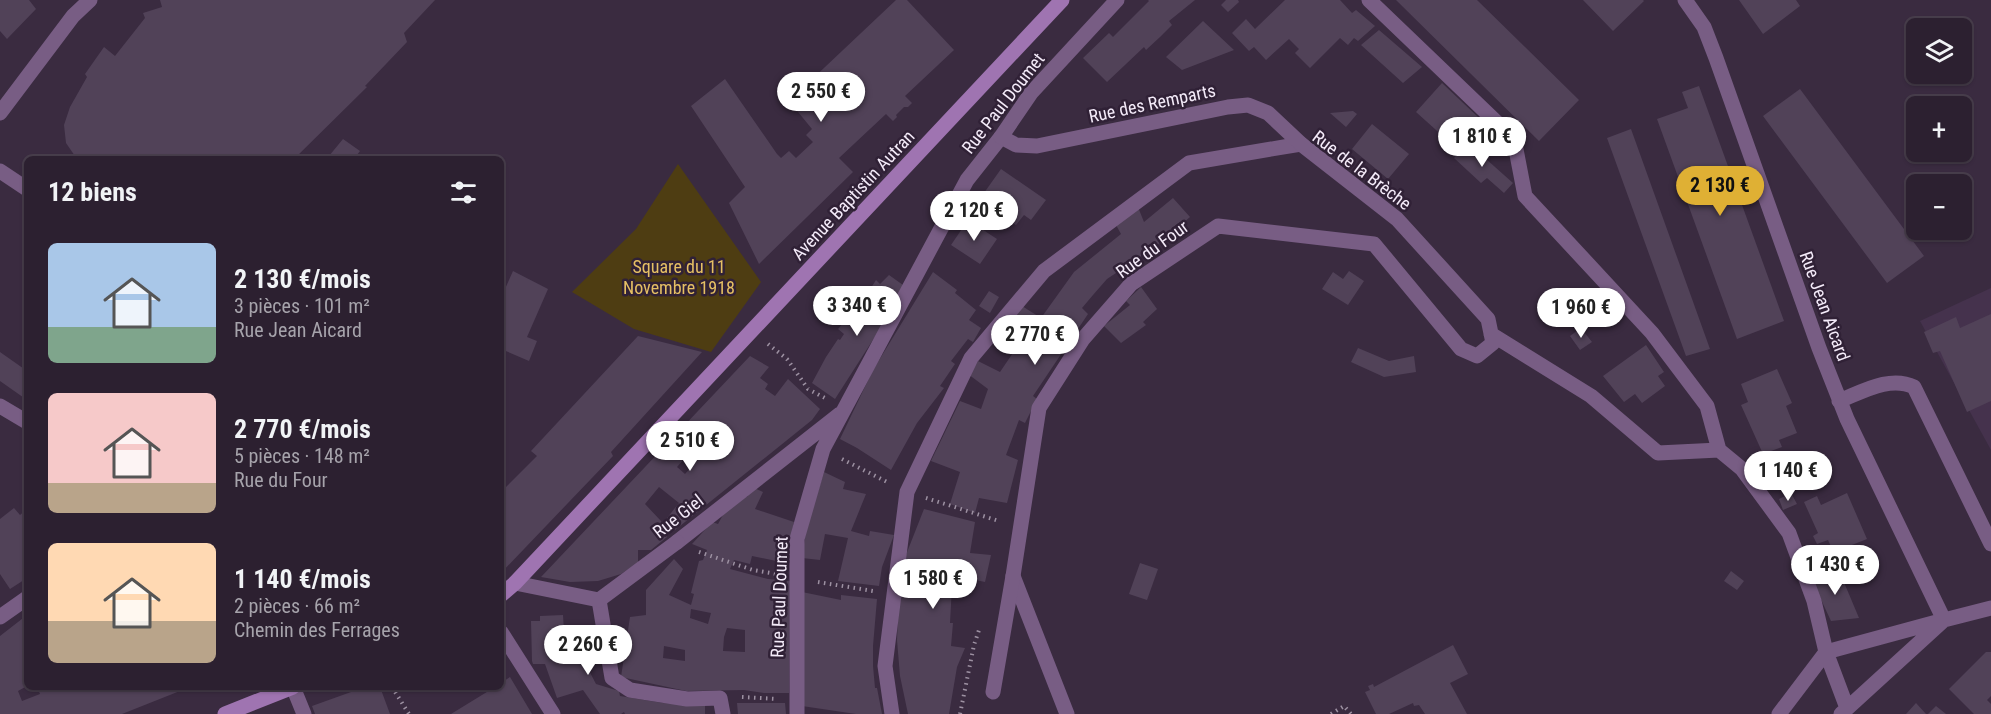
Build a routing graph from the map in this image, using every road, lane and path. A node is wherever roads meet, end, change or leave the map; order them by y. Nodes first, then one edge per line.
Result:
1 (90, 0) edge
2 (1062, 0) edge
3 (1117, 0) edge
4 (1368, 0) edge
5 (1685, 0) edge
6 (0, 112) edge
7 (1000, 137) junction
8 (1301, 144) junction
9 (0, 171) edge
10 (24, 187) edge
11 (1491, 334) junction
12 (765, 342) dead end
13 (1839, 400) junction
14 (0, 406) edge
15 (846, 409) junction
16 (24, 420) edge
17 (823, 449) junction
18 (1719, 450) junction
19 (907, 492) junction
20 (1025, 497) junction
21 (1991, 544) edge
22 (1013, 576) junction
23 (515, 583) junction
24 (504, 592) edge
25 (24, 600) edge
26 (599, 600) junction
27 (1991, 608) edge
28 (0, 617) edge
29 (1944, 620) junction
30 (981, 623) dead end
31 (504, 637) edge
32 (1826, 652) junction
33 (285, 690) edge
34 (294, 690) edge
35 (394, 690) edge
36 (993, 692) dead end
37 (720, 698) junction
38 (796, 707) edge
39 (1844, 711) edge
40 (225, 714) edge
41 (304, 714) edge
42 (409, 714) edge
43 (554, 714) edge
44 (723, 714) edge
45 (892, 714) edge
46 (960, 714) edge
47 (1067, 714) edge
48 (1331, 714) edge
49 (1351, 714) edge
50 (1779, 714) edge

1 - 6 street
2 - 23 street, Avenue Baptistin Autran
3 - 7 street, Rue Paul Doumet
4 - 18 street
5 - 13 street, Rue Jean Aicard
7 - 8 street, Rue des Remparts
7 - 15 street, Rue Paul Doumet
8 - 11 street, Rue de la Brèche
8 - 19 street, Rue de la Brèche
9 - 10 street
11 - 18 street
11 - 20 street, Rue du Four
12 - 15 path
13 - 21 street
13 - 29 street, Rue Jean Aicard
14 - 16 street
15 - 17 street, Rue Paul Doumet
15 - 26 street, Rue Giel
17 - 19 path
17 - 38 street, Rue Paul Doumet
18 - 32 street
19 - 20 path
19 - 45 street, Rue de la Brèche
20 - 22 street, Rue du Four
22 - 36 street, Rue du Four
22 - 47 street
23 - 24 street, Avenue Baptistin Autran
23 - 26 street
25 - 28 street
26 - 37 street
27 - 29 street
29 - 32 street
29 - 39 street
30 - 46 path
31 - 43 street
32 - 39 street
32 - 50 street
33 - 40 street
34 - 41 street
35 - 42 path
37 - 38 path
37 - 44 street
48 - 49 path

